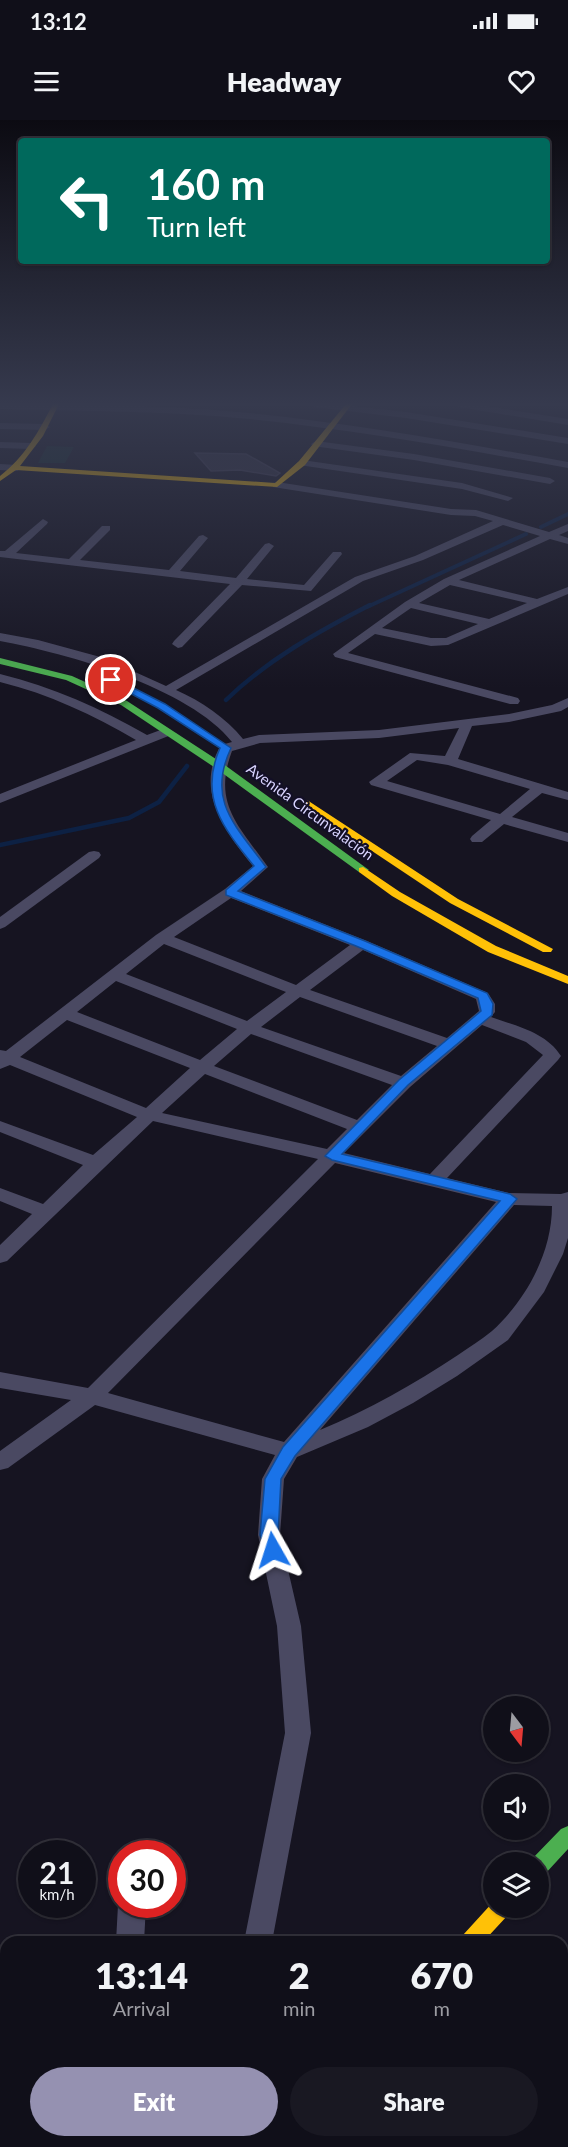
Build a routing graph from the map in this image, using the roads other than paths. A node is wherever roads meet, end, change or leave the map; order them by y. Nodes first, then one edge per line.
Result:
1 (365, 499) edge
2 (509, 499) edge
3 (476, 513) junction
4 (43, 522) dead end
5 (500, 522) junction
6 (568, 527) edge
7 (106, 528) dead end
8 (552, 536) junction
9 (203, 538) dead end
10 (568, 542) edge
11 (269, 546) dead end
12 (337, 554) dead end
13 (4, 555) edge
14 (72, 562) junction
15 (172, 574) junction
16 (239, 581) junction
17 (448, 581) junction
18 (568, 590) edge
19 (539, 603) junction
20 (409, 604) junction
21 (489, 623) junction
22 (373, 630) junction
23 (0, 637) edge
24 (178, 644) dead end
25 (0, 649) edge
26 (0, 661) edge
27 (0, 678) edge
28 (166, 691) junction
29 (141, 694) dead end
30 (514, 701) dead end
31 (568, 702) edge
32 (467, 724) junction
33 (166, 732) junction
34 (146, 740) junction
35 (227, 744) junction
36 (245, 761) dead end
37 (450, 761) junction
38 (218, 765) junction
39 (541, 787) junction
40 (294, 794) dead end
41 (568, 796) edge
42 (1, 797) edge
43 (502, 819) junction
44 (568, 838) edge
45 (477, 839) dead end
46 (94, 855) dead end
47 (230, 892) junction
48 (0, 924) edge
49 (162, 938) junction
50 (361, 944) junction
51 (559, 954) dead end
52 (114, 975) junction
53 (568, 980) edge
54 (298, 991) junction
55 (63, 1013) junction
56 (480, 1019) junction
57 (249, 1028) junction
58 (449, 1044) junction
59 (3, 1059) edge
60 (201, 1068) junction
61 (404, 1083) junction
62 (148, 1115) junction
63 (0, 1126) edge
64 (360, 1128) junction
65 (332, 1156) junction
66 (96, 1163) junction
67 (434, 1181) junction
68 (0, 1194) edge
69 (510, 1199) junction
70 (564, 1199) edge
71 (46, 1212) junction
72 (0, 1256) edge
73 (0, 1380) edge
74 (92, 1396) junction
75 (289, 1451) junction
76 (0, 1462) edge
77 (568, 1834) edge
78 (549, 1855) edge
79 (131, 1918) edge
80 (492, 1918) edge
81 (130, 1936) edge
82 (259, 1936) edge
83 (475, 1936) edge

1 - 3 street
2 - 3 street
3 - 5 street
4 - 13 street
5 - 8 street
5 - 28 street
6 - 8 street
7 - 14 street
8 - 10 street
8 - 17 street
9 - 15 street
11 - 16 street
12 - 16 street
13 - 14 street
14 - 15 street
15 - 16 street
16 - 24 street
17 - 19 street
17 - 20 street
18 - 19 street
19 - 21 street
20 - 21 street
20 - 22 street
21 - 22 street
22 - 30 street
23 - 28 street
25 - 29 main road
26 - 33 main road, Avenida Circunvalación
27 - 34 street
28 - 35 street
31 - 32 street
32 - 35 street
32 - 37 street
33 - 34 street
33 - 38 main road, Avenida Circunvalación
34 - 42 street
35 - 36 main road, Avenida Circunvalación
35 - 38 street
37 - 39 street
37 - 43 street
38 - 47 street
38 - 53 main road, Avenida Circunvalación
39 - 41 street
39 - 43 street
40 - 51 main road, Avenida Circunvalación
43 - 44 street
43 - 45 street
46 - 48 street
47 - 49 street
47 - 50 street
49 - 52 street
49 - 54 street
50 - 54 street
50 - 56 street
52 - 55 street
52 - 57 street
54 - 57 street
54 - 58 street
55 - 59 street
55 - 60 street
56 - 58 street
56 - 67 street
57 - 60 street
57 - 61 street
58 - 61 street
59 - 62 street
60 - 62 street
60 - 64 street
61 - 64 street
62 - 65 street
62 - 66 street
63 - 66 street
64 - 65 street
65 - 67 street
65 - 74 street
66 - 71 street
67 - 69 street
68 - 71 street
69 - 70 street
69 - 75 street
70 - 75 street
71 - 72 street
73 - 74 street
74 - 75 street
74 - 76 street
75 - 82 street
77 - 78 main road
79 - 81 street
80 - 83 main road

